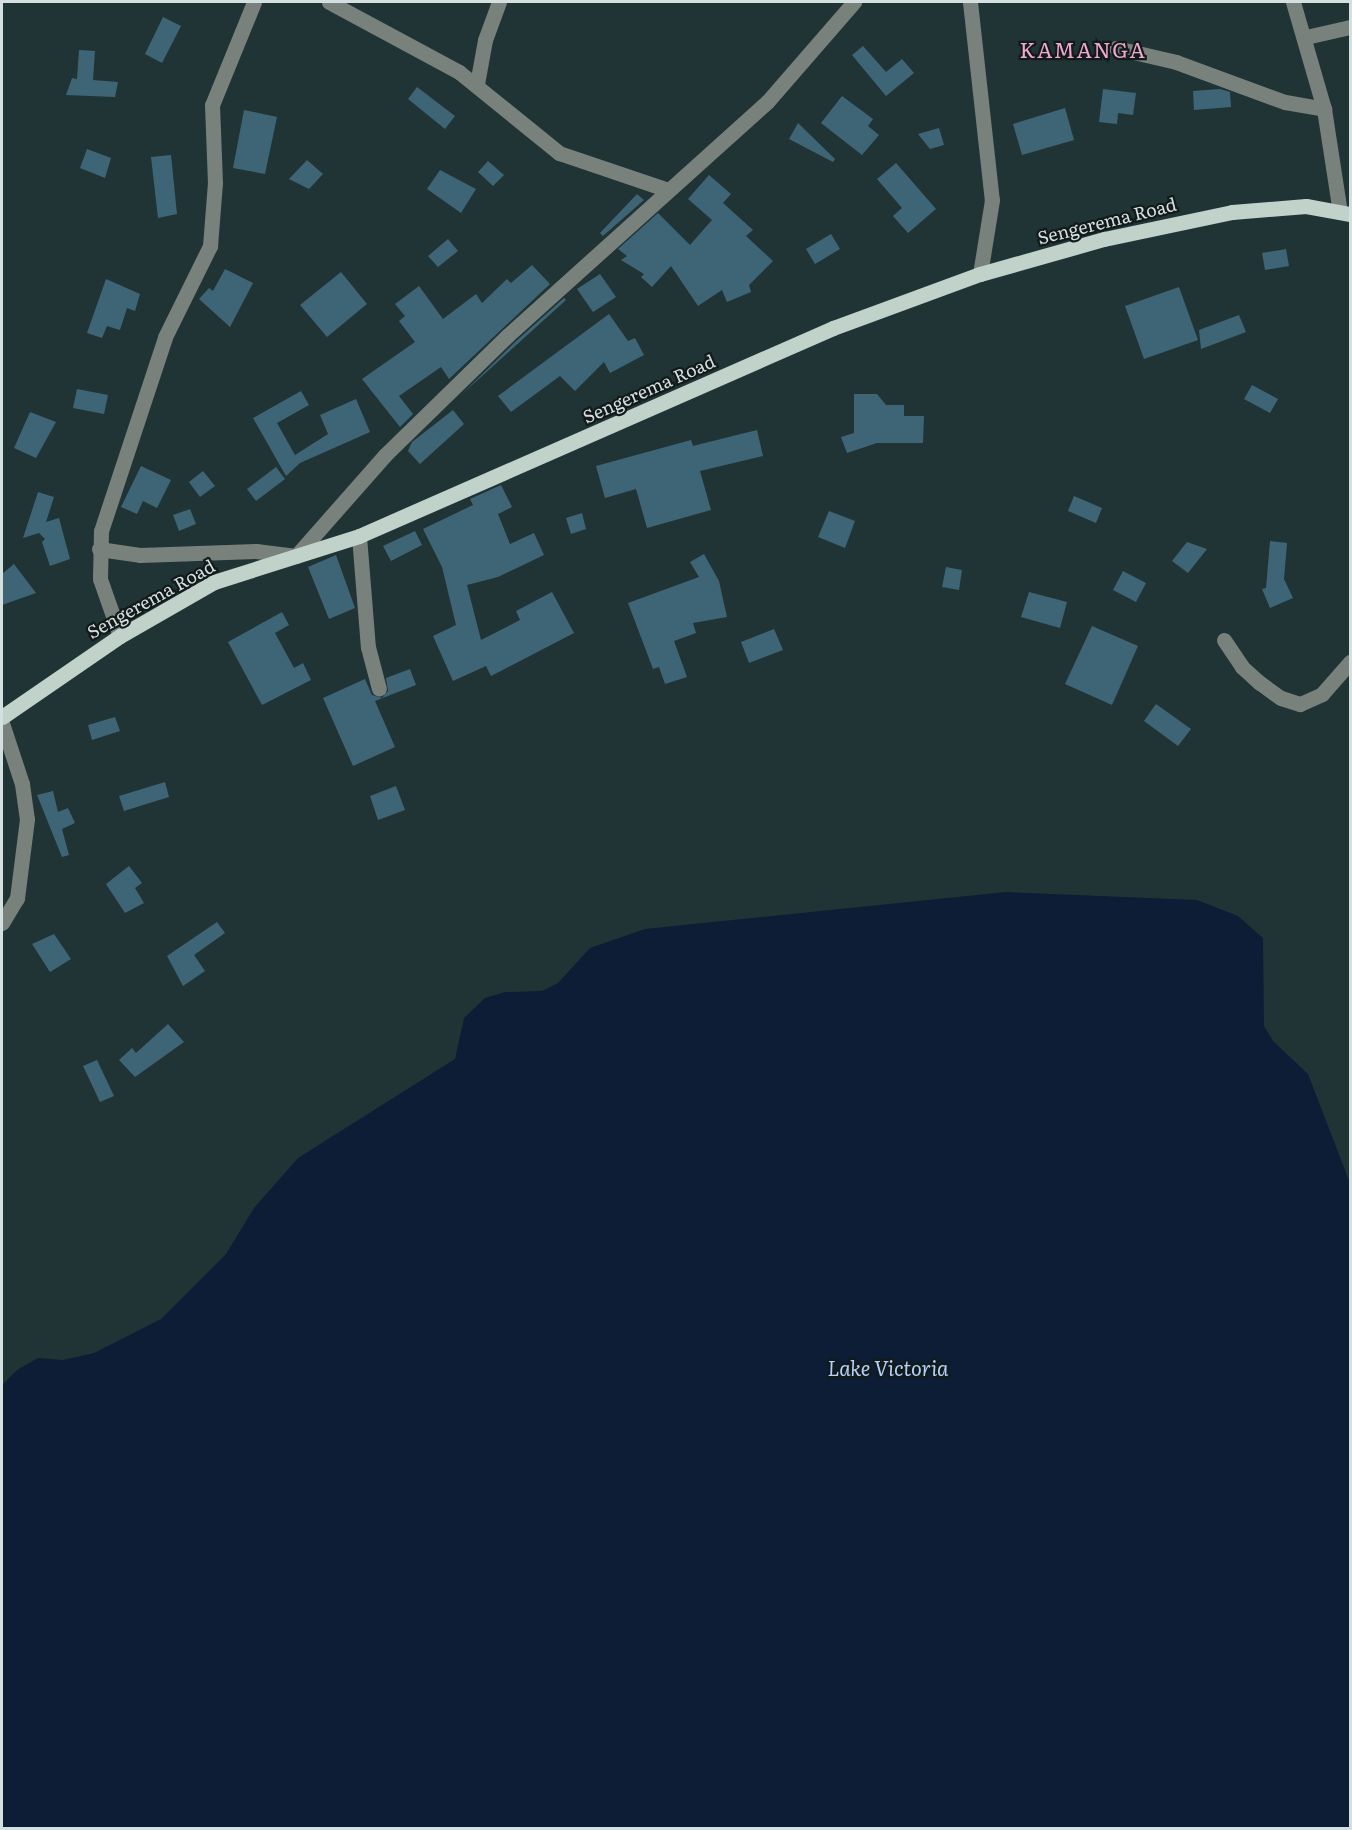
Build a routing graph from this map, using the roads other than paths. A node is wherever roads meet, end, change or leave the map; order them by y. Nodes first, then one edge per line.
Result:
1 (254, 2) edge
2 (329, 2) edge
3 (500, 2) edge
4 (854, 2) edge
5 (969, 2) edge
6 (1293, 2) edge
7 (1350, 27) edge
8 (1306, 37) junction
9 (1116, 48) dead end
10 (477, 84) junction
11 (1324, 110) junction
12 (668, 190) junction
13 (1345, 213) edge
14 (980, 274) junction
15 (359, 536) junction
16 (99, 549) junction
17 (296, 556) junction
18 (120, 636) junction
19 (1224, 640) dead end
20 (1350, 662) edge
21 (379, 689) dead end
22 (2, 717) edge
23 (2, 723) edge
24 (2, 922) edge

1 - 16 street
2 - 10 street
3 - 10 street
4 - 12 street
5 - 14 street
6 - 8 street
7 - 8 street
8 - 11 street
9 - 11 street
10 - 12 street
11 - 13 street
12 - 17 street
13 - 14 main road, Sengerema Road
14 - 15 main road, Sengerema Road
15 - 17 main road, Sengerema Road
15 - 21 street
16 - 17 street
16 - 18 street
17 - 18 main road, Sengerema Road
18 - 22 main road, Sengerema Road
19 - 20 street
23 - 24 street

